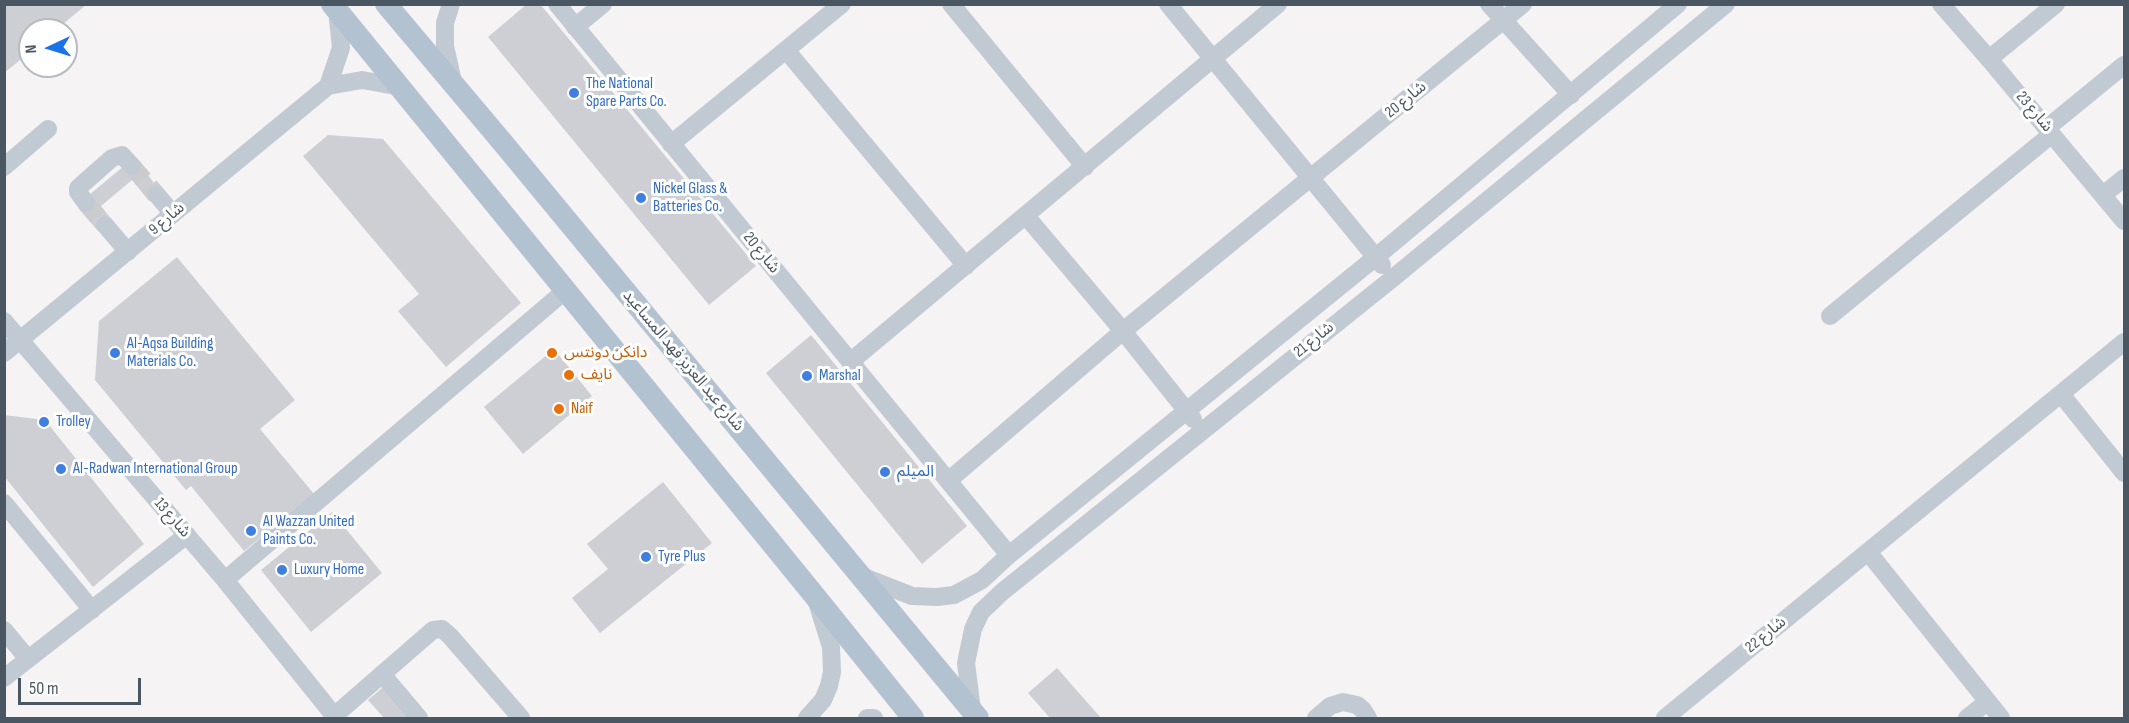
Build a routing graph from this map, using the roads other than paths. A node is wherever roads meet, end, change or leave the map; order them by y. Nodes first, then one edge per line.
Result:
1 (386, 4) edge
2 (451, 4) edge
3 (556, 4) edge
4 (603, 4) edge
5 (842, 4) edge
6 (951, 4) edge
7 (1168, 4) edge
8 (1278, 4) edge
9 (1490, 4) edge
10 (1523, 4) edge
11 (1678, 4) edge
12 (1726, 4) edge
13 (1941, 4) edge
14 (2056, 4) edge
15 (335, 7) edge
16 (1503, 21) junction
17 (575, 27) junction
18 (786, 50) junction
19 (1212, 58) junction
20 (1989, 58) junction
21 (2124, 65) edge
22 (453, 84) junction
23 (328, 86) junction
24 (401, 87) junction
25 (1571, 95) junction
26 (48, 129) dead end
27 (2050, 131) junction
28 (671, 144) junction
29 (132, 166) tunnel mouth
30 (4, 167) edge
31 (1084, 167) junction
32 (1310, 178) junction
33 (2124, 178) edge
34 (157, 195) tunnel mouth
35 (2103, 195) junction
36 (86, 203) tunnel mouth
37 (173, 214) junction
38 (1026, 216) junction
39 (2124, 221) edge
40 (105, 225) tunnel mouth
41 (128, 252) junction
42 (1376, 257) junction
43 (966, 266) junction
44 (1393, 278) junction
45 (566, 290) junction
46 (1830, 316) dead end
47 (4, 321) edge
48 (1123, 331) junction
49 (20, 340) junction
50 (2124, 342) edge
51 (4, 353) edge
52 (850, 362) junction
53 (2061, 394) junction
54 (1187, 411) junction
55 (1201, 431) junction
56 (2124, 473) edge
57 (948, 481) junction
58 (4, 503) edge
59 (187, 535) junction
60 (1868, 552) junction
61 (1009, 555) junction
62 (861, 576) junction
63 (225, 580) junction
64 (814, 595) junction
65 (92, 610) junction
66 (4, 630) edge
67 (28, 660) junction
68 (382, 674) junction
69 (4, 678) edge
70 (1988, 702) junction
71 (975, 714) edge
72 (335, 717) edge
73 (419, 718) edge
74 (521, 718) edge
75 (807, 718) edge
76 (867, 718) edge
77 (874, 718) edge
78 (913, 718) edge
79 (1316, 718) edge
80 (1368, 718) edge
81 (1665, 718) edge
82 (1967, 718) edge
83 (2001, 718) edge

1 - 22 main road, شارع عبد العزيز فهد المساعيد
2 - 22 street
3 - 17 street, شارع 20
4 - 17 street
5 - 18 street
6 - 31 street
7 - 19 street
8 - 19 street
9 - 16 street
10 - 16 street, شارع 20
11 - 25 street, شارع 21
12 - 44 street, شارع 21
13 - 20 street, شارع 23
14 - 20 street
15 - 23 street
15 - 24 main road
16 - 25 street
16 - 32 street, شارع 20
17 - 28 street, شارع 20
18 - 28 street
18 - 43 street
19 - 31 street
19 - 32 street
20 - 27 street, شارع 23
21 - 27 street
22 - 62 main road, شارع عبد العزيز فهد المساعيد
23 - 24 street, شارع 9
23 - 37 street, شارع 9
24 - 45 main road
25 - 42 street, شارع 21
26 - 30 street
27 - 35 street, شارع 23
27 - 46 street
28 - 52 street, شارع 20
29 - 36 street
31 - 38 street
32 - 42 street
32 - 48 street, شارع 20
33 - 35 street
34 - 37 street
35 - 39 street, شارع 23
37 - 41 street, شارع 9
38 - 43 street
38 - 48 street
40 - 41 street
41 - 49 street, شارع 9
42 - 44 street
42 - 54 street, شارع 21
43 - 52 street
44 - 55 street, شارع 21
45 - 63 street
45 - 64 main road
47 - 49 street, شارع 13
48 - 54 street
48 - 57 street, شارع 20
49 - 51 street, شارع 9
49 - 59 street, شارع 13
50 - 53 street, شارع 22
52 - 57 street, شارع 20
53 - 56 street
53 - 60 street, شارع 22
54 - 55 street
54 - 61 street, شارع 21
55 - 71 street, شارع 21
57 - 61 street, شارع 20
58 - 65 street
59 - 63 street, شارع 13
59 - 65 street
60 - 70 street
60 - 81 street, شارع 22
61 - 62 street, شارع 21
62 - 71 main road, شارع عبد العزيز فهد المساعيد
63 - 72 street, شارع 13
64 - 75 street
64 - 78 main road
65 - 67 street
66 - 67 street
67 - 69 street
68 - 72 street
68 - 73 street
68 - 74 street
70 - 82 street
70 - 83 street
76 - 77 street
79 - 80 street

